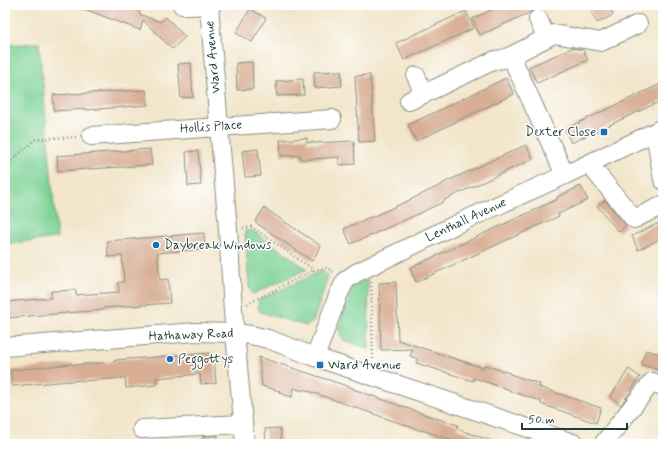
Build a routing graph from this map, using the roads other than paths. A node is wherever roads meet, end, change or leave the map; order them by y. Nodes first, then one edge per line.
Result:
1 (182, 5) edge
2 (210, 5) edge
3 (538, 19) dead end
4 (638, 24) dead end
5 (546, 37) junction
6 (511, 56) junction
7 (416, 76) dead end
8 (332, 119) dead end
9 (219, 127) junction
10 (659, 130) edge
11 (91, 136) road end
12 (589, 164) junction
13 (565, 175) junction
14 (663, 180) edge
15 (663, 205) edge
16 (235, 332) junction
17 (5, 347) edge
18 (315, 357) junction
19 (663, 386) edge
20 (243, 424) junction
21 (142, 429) dead end
22 (245, 444) edge
23 (576, 444) edge
24 (604, 444) edge

1 - 2 street
2 - 9 street, Ward Avenue
3 - 5 street
4 - 5 street
5 - 6 street
6 - 7 street
6 - 13 street
8 - 9 street, Hollis Place
9 - 11 street, Hollis Place
9 - 16 street, Ward Avenue
10 - 12 street, Lenthall Avenue
10 - 14 street
12 - 13 street, Lenthall Avenue
12 - 15 street
13 - 18 street, Lenthall Avenue
16 - 17 street, Hathaway Road
16 - 18 street, Hathaway Road
16 - 20 street, Ward Avenue
18 - 23 street, Hathaway Road
19 - 24 street
20 - 21 street
20 - 22 street, Ward Avenue

